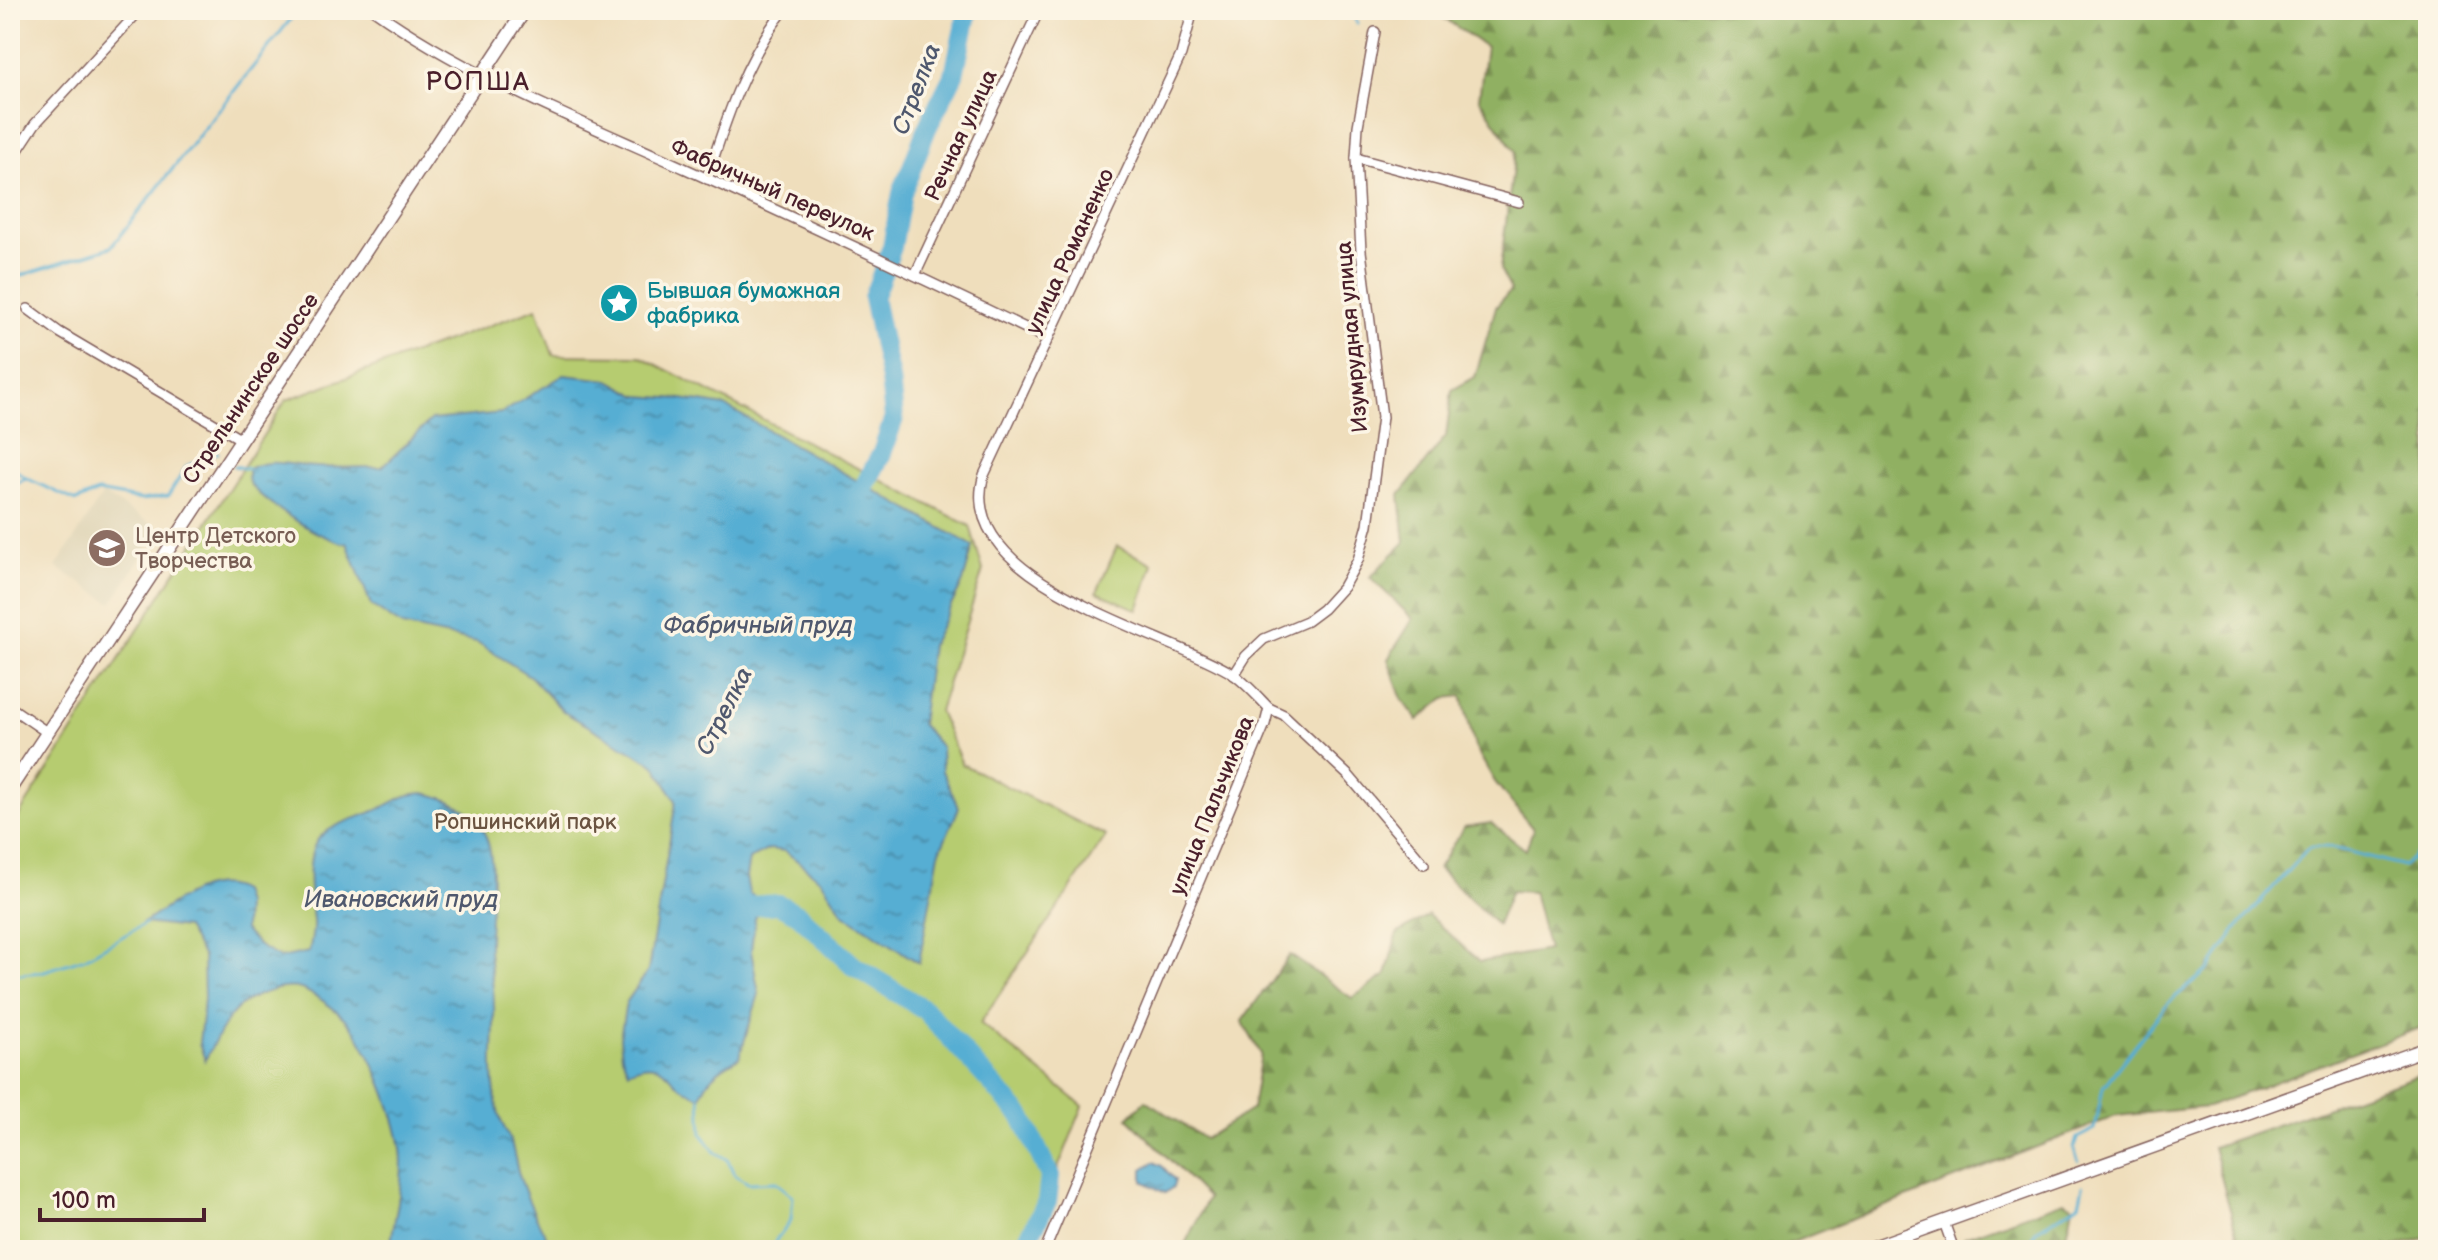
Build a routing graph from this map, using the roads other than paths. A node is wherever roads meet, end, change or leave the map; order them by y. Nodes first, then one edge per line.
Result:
1 (140, 10) edge
2 (374, 10) edge
3 (525, 10) edge
4 (784, 10) edge
5 (1039, 10) edge
6 (1193, 10) edge
7 (1375, 32) dead end
8 (482, 73) junction
9 (1356, 158) junction
10 (10, 162) edge
11 (707, 179) junction
12 (1519, 202) dead end
13 (915, 275) junction
14 (28, 309) dead end
15 (1048, 339) junction
16 (240, 439) junction
17 (981, 507) joint
18 (1234, 675) junction
19 (10, 707) edge
20 (1269, 708) junction
21 (48, 733) junction
22 (10, 789) edge
23 (1424, 864) dead end
24 (2428, 1048) edge
25 (1944, 1222) junction
26 (1045, 1250) edge
27 (1865, 1250) edge
28 (1954, 1250) edge

1 - 10 street
2 - 8 street, Фабричный переулок
3 - 8 main road, Стрельнинское шоссе
4 - 11 street
5 - 13 street, Речная улица
6 - 15 street, улица Романенко
7 - 9 street, Изумрудная улица
8 - 11 street, Фабричный переулок
8 - 16 main road, Стрельнинское шоссе
9 - 12 street
9 - 18 street, Изумрудная улица
11 - 13 street, Фабричный переулок
13 - 15 street, Фабричный переулок
14 - 16 street
15 - 17 street, улица Романенко
16 - 21 main road, Стрельнинское шоссе
17 - 18 street, улица Пальчикова
18 - 20 street, улица Пальчикова
19 - 21 street
20 - 23 street
20 - 26 street, улица Пальчикова
21 - 22 main road, Стрельнинское шоссе
24 - 25 main road
25 - 27 main road
25 - 28 street

